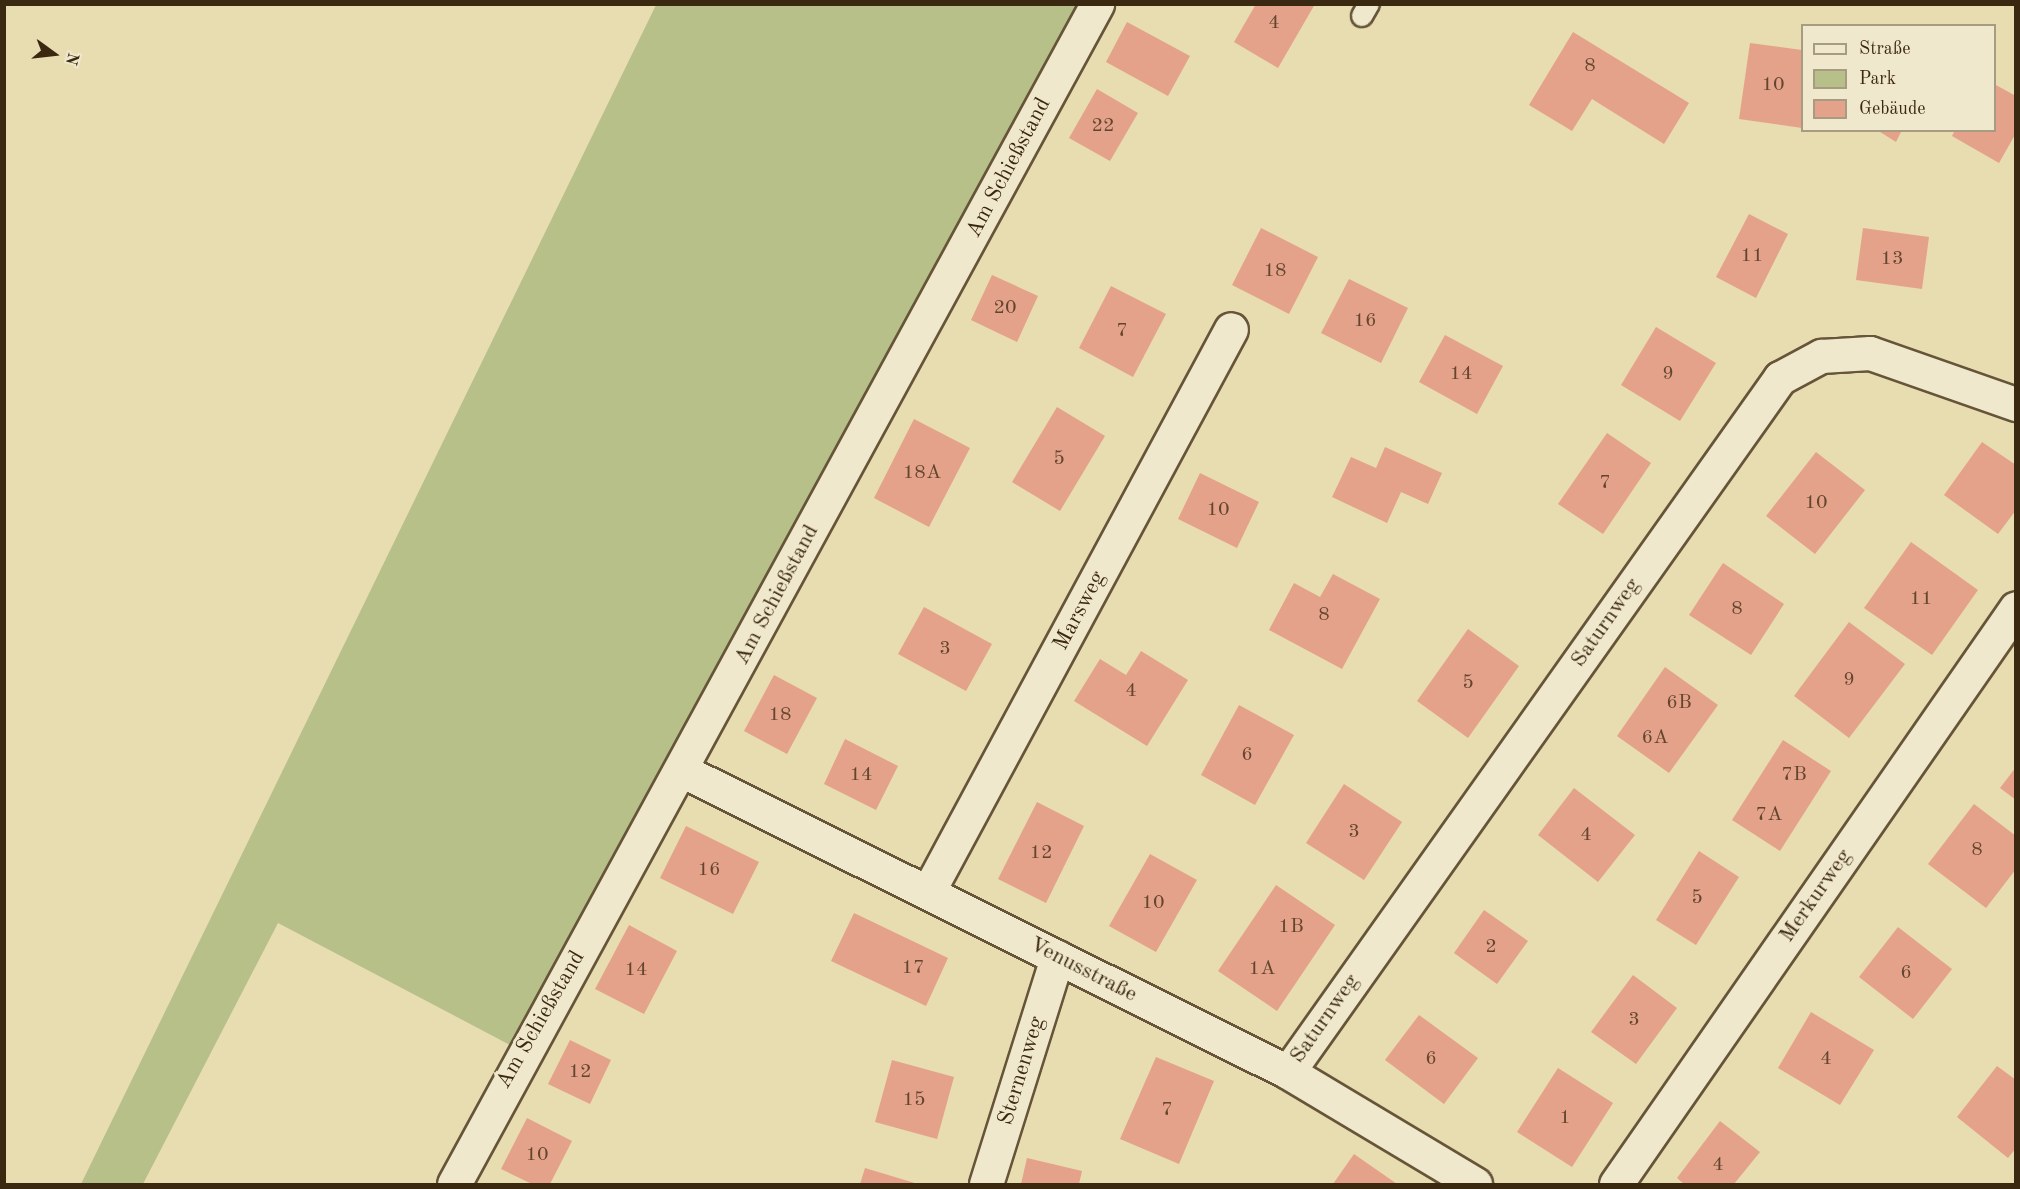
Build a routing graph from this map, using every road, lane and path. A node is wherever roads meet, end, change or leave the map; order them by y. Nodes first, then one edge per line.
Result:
1 (1098, 4) edge
2 (1231, 329) dead end
3 (2016, 404) edge
4 (2016, 608) edge
5 (682, 771) junction
6 (928, 892) junction
7 (1056, 957) junction
8 (1288, 1072) junction
9 (454, 1185) edge
10 (986, 1185) edge
11 (1474, 1185) edge
12 (1616, 1185) edge

1 - 5 street, Am Schießstand
2 - 6 street, Marsweg
3 - 8 street, Saturnweg
4 - 12 street, Merkurweg
5 - 6 street, Venusstraße
5 - 9 street, Am Schießstand
6 - 7 street, Venusstraße
7 - 8 street, Venusstraße
7 - 10 street, Sternenweg
8 - 11 street, Venusstraße

